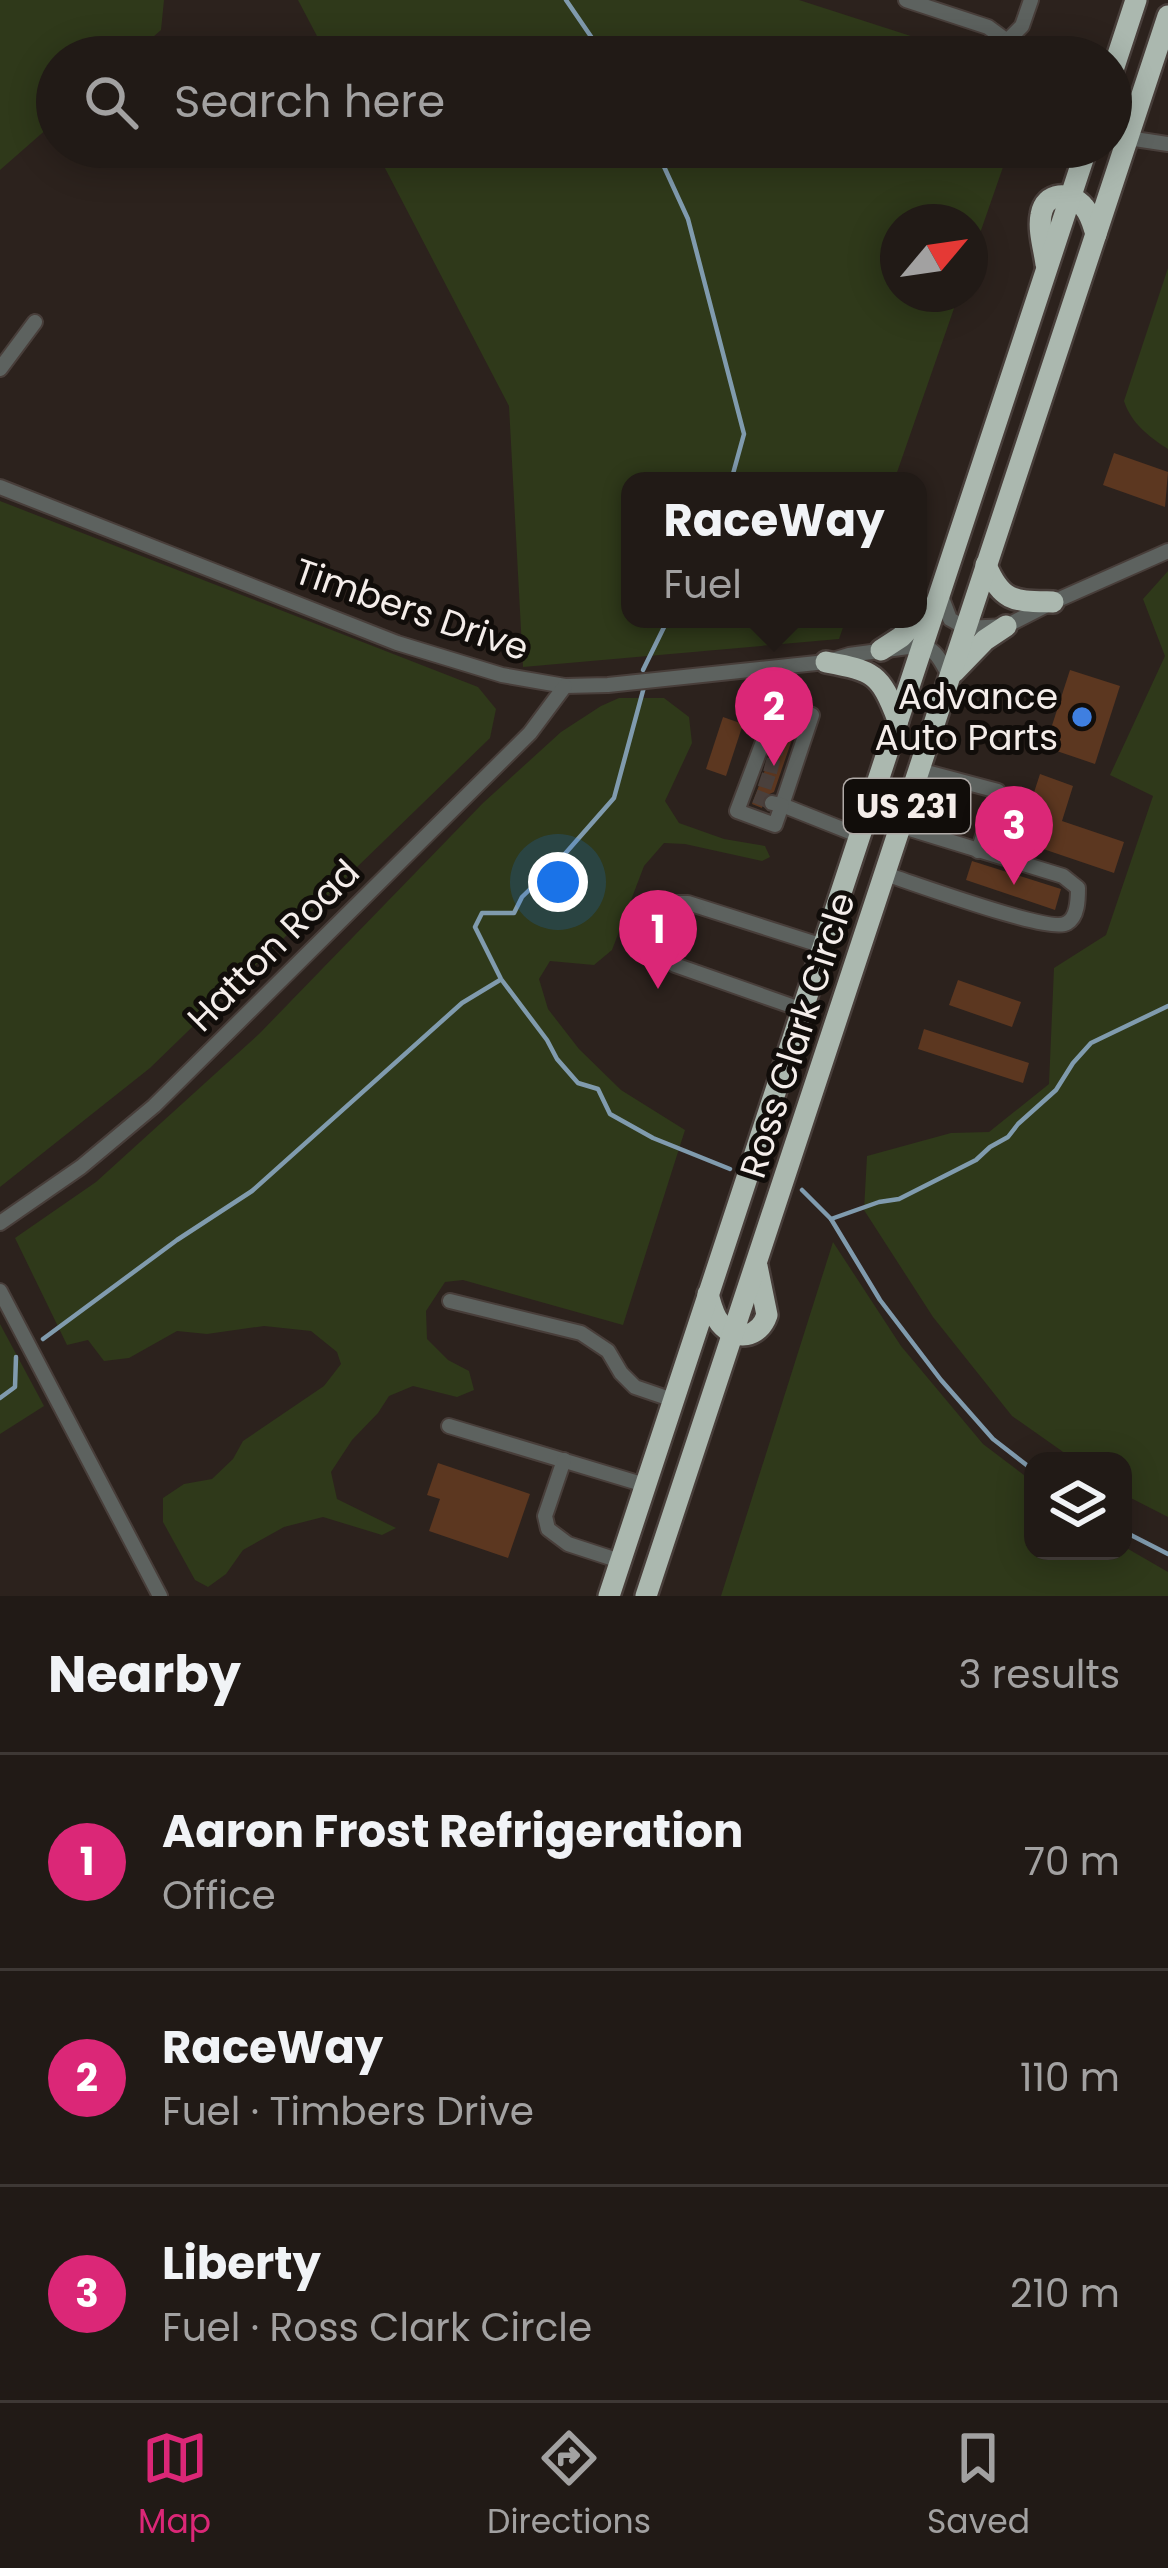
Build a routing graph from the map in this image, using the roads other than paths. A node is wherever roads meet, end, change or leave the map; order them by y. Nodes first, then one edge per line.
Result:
1 (906, 0) edge
2 (1031, 0) edge
3 (1136, 0) edge
4 (1168, 16) edge
5 (1000, 36) edge
6 (1012, 36) edge
7 (1124, 36) edge
8 (1161, 63) edge
9 (1132, 126) edge
10 (1132, 128) edge
11 (1168, 144) edge
12 (1081, 168) edge
13 (1118, 168) edge
14 (1071, 196) junction
15 (1096, 234) junction
16 (35, 322) dead end
17 (0, 368) edge
18 (0, 487) edge
19 (1168, 551) edge
20 (986, 565) junction
21 (940, 593) junction
22 (1052, 602) junction
23 (927, 610) edge
24 (1006, 626) junction
25 (910, 628) edge
26 (966, 628) junction
27 (923, 645) junction
28 (880, 650) junction
29 (826, 662) junction
30 (777, 668) junction
31 (950, 676) junction
32 (566, 686) junction
33 (778, 702) junction
34 (898, 719) junction
35 (919, 770) junction
36 (777, 804) junction
37 (900, 826) junction
38 (860, 836) junction
39 (978, 851) junction
40 (884, 874) junction
41 (824, 946) junction
42 (803, 1010) junction
43 (0, 1222) edge
44 (0, 1291) edge
45 (708, 1294) junction
46 (450, 1301) dead end
47 (734, 1334) junction
48 (673, 1400) junction
49 (449, 1426) dead end
50 (564, 1460) junction
51 (645, 1485) junction
52 (620, 1561) junction
53 (655, 1570) junction
54 (160, 1596) edge
55 (609, 1596) edge
56 (646, 1596) edge

1 - 5 street
2 - 6 street
3 - 7 highway
4 - 8 highway, Ross Clark Circle / US 231
8 - 9 highway, Ross Clark Circle / US 231
10 - 11 street
12 - 14 highway, Ross Clark Circle / US 231
13 - 15 highway, Ross Clark Circle / US 231
14 - 15 highway
14 - 21 highway, Ross Clark Circle / US 231
15 - 20 highway, Ross Clark Circle / US 231
16 - 17 street
18 - 32 street, Timbers Drive
19 - 22 street
20 - 22 highway
20 - 26 highway, Ross Clark Circle / US 231
21 - 23 highway
21 - 26 street
21 - 27 highway, Ross Clark Circle / US 231
22 - 24 street
24 - 26 street
24 - 31 highway
25 - 28 highway
26 - 31 highway, Ross Clark Circle / US 231
27 - 28 street, Timbers Drive
27 - 31 street
27 - 34 highway, Ross Clark Circle / US 231
28 - 29 street, Timbers Drive
29 - 30 street, Timbers Drive
29 - 34 highway
30 - 32 street, Timbers Drive
30 - 33 street
31 - 35 highway, Ross Clark Circle / US 231
32 - 43 street, Hatton Road
33 - 36 street
33 - 36 street
34 - 38 highway, Ross Clark Circle / US 231
35 - 37 highway, Ross Clark Circle / US 231
35 - 39 street
36 - 38 street
37 - 39 street
37 - 40 highway, Ross Clark Circle / US 231
38 - 41 highway, Ross Clark Circle / US 231
39 - 40 street
40 - 47 highway, Ross Clark Circle / US 231
41 - 42 highway, Ross Clark Circle / US 231
41 - 42 street
42 - 45 highway, Ross Clark Circle / US 231
44 - 54 street
45 - 47 highway
45 - 48 highway, Ross Clark Circle / US 231
46 - 48 street
47 - 53 highway, Ross Clark Circle / US 231
48 - 51 highway, Ross Clark Circle / US 231
49 - 50 street
50 - 51 street
50 - 52 street
51 - 52 highway, Ross Clark Circle / US 231
52 - 53 highway
52 - 55 highway, Ross Clark Circle / US 231
53 - 56 highway, Ross Clark Circle / US 231

